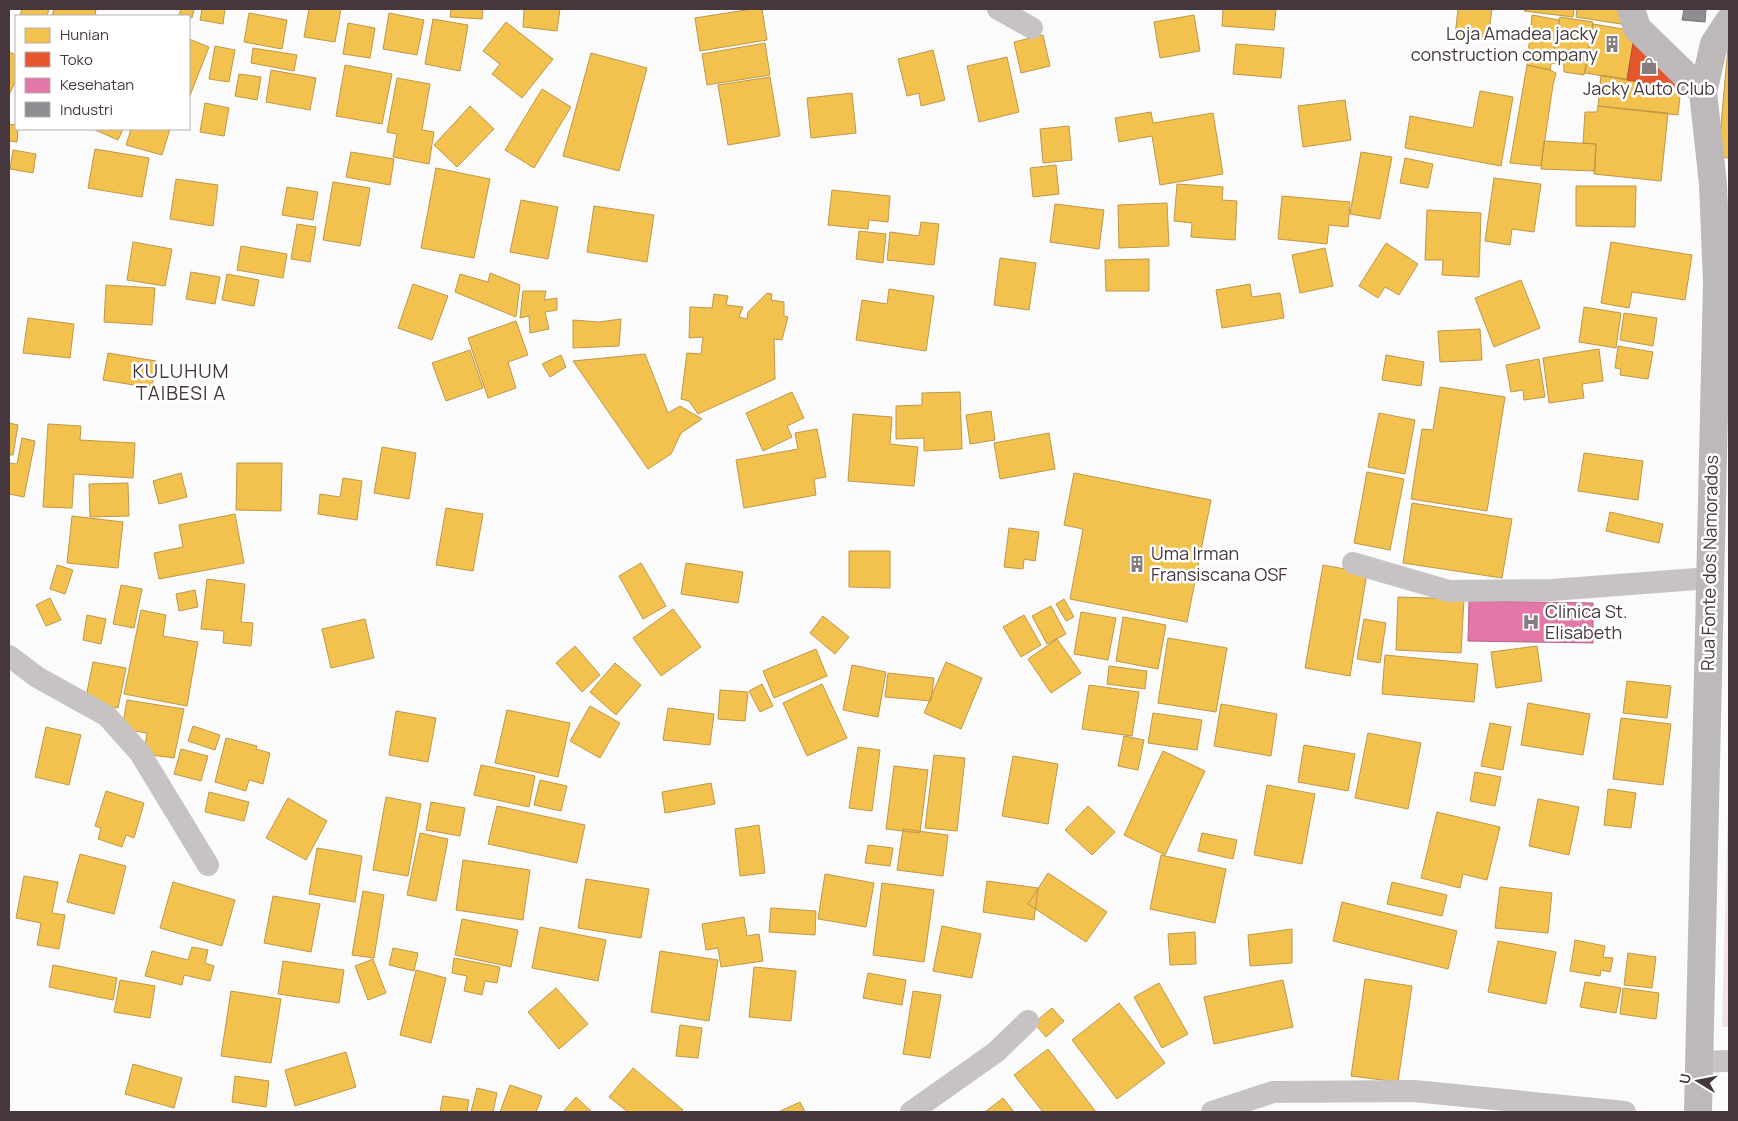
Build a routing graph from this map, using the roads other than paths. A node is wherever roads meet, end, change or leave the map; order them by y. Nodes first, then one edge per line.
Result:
1 (998, 9) edge
2 (1631, 9) edge
3 (1729, 21) edge
4 (1032, 28) dead end
5 (1703, 92) junction
6 (1721, 185) edge
7 (1353, 563) dead end
8 (1710, 578) junction
9 (9, 656) edge
10 (208, 865) dead end
11 (1028, 1021) dead end
12 (1729, 1061) edge
13 (1700, 1062) junction
14 (911, 1112) edge
15 (1212, 1112) edge
16 (1625, 1112) edge
17 (1698, 1112) edge

1 - 4 street
2 - 5 street
3 - 5 street, Rua Fonte dos Namorados
5 - 6 street, Rua Fonte dos Namorados
6 - 8 street, Rua Fonte dos Namorados
7 - 8 street
8 - 13 street, Rua Fonte dos Namorados
9 - 10 street
11 - 14 street
12 - 13 street
13 - 17 street, Rua Fonte dos Namorados
15 - 16 street

